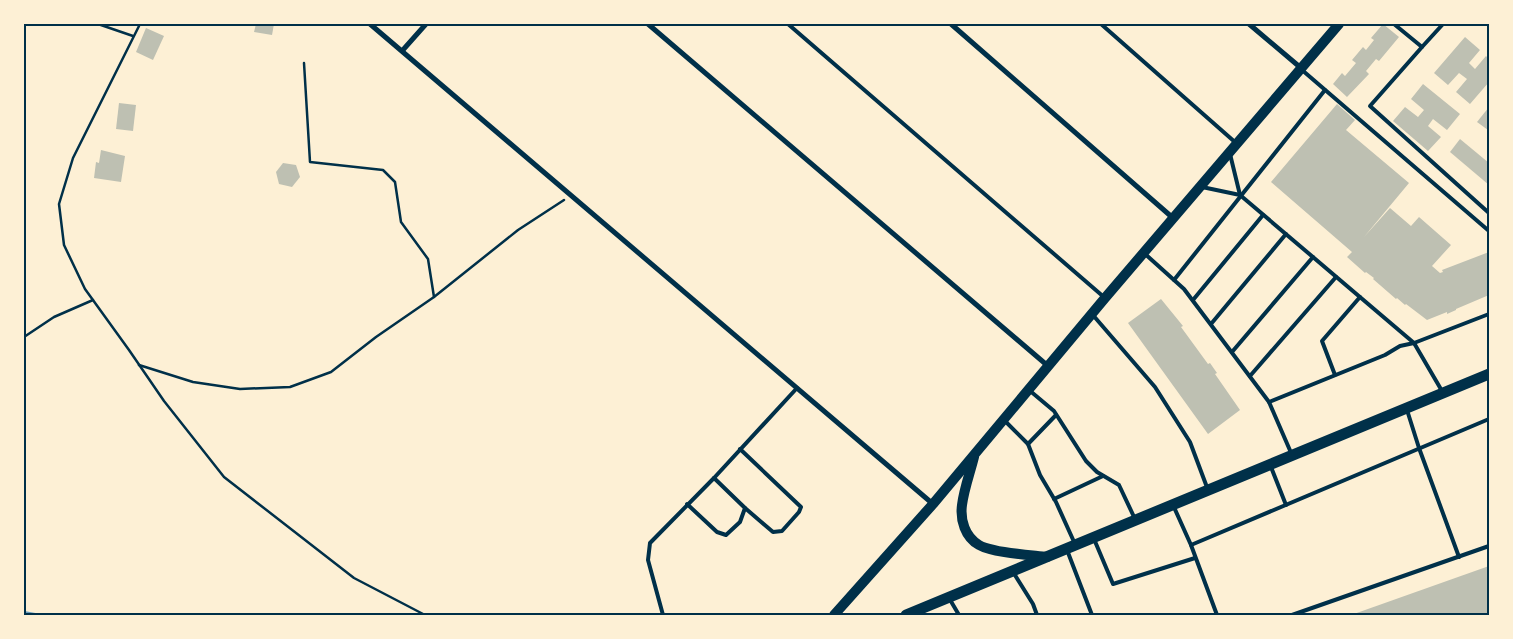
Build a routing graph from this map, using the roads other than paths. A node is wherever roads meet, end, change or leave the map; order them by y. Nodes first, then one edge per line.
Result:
1 (370, 24) edge
2 (426, 24) edge
3 (648, 24) edge
4 (788, 24) edge
5 (951, 24) edge
6 (1101, 24) edge
7 (1249, 24) edge
8 (1339, 24) edge
9 (1394, 24) edge
10 (1443, 24) edge
11 (1422, 47) junction
12 (402, 51) junction
13 (1301, 68) junction
14 (1325, 90) junction
15 (1237, 144) junction
16 (1230, 152) junction
17 (1200, 187) junction
18 (1240, 196) junction
19 (1489, 213) edge
20 (1263, 215) junction
21 (1173, 218) junction
22 (1489, 231) edge
23 (1286, 234) junction
24 (1144, 253) junction
25 (1313, 257) junction
26 (1336, 277) junction
27 (1174, 280) junction
28 (1360, 297) junction
29 (1105, 298) junction
30 (1193, 300) junction
31 (1092, 314) junction
32 (1489, 314) edge
33 (1211, 324) junction
34 (1414, 343) junction
35 (1232, 352) junction
36 (1048, 366) junction
37 (1489, 374) edge
38 (1336, 375) junction
39 (1250, 376) junction
40 (797, 388) junction
41 (1028, 390) junction
42 (1443, 393) junction
43 (1269, 402) junction
44 (1406, 408) junction
45 (1056, 415) junction
46 (1489, 419) edge
47 (1003, 420) junction
48 (1028, 444) junction
49 (1419, 448) junction
50 (740, 449) junction
51 (975, 452) junction
52 (1292, 456) junction
53 (1271, 465) junction
54 (1103, 476) junction
55 (714, 478) junction
56 (1208, 491) junction
57 (1054, 499) junction
58 (687, 504) junction
59 (932, 504) junction
60 (1286, 505) junction
61 (1173, 506) junction
62 (745, 508) junction
63 (1136, 521) junction
64 (1094, 538) junction
65 (1191, 545) junction
66 (1489, 546) edge
67 (1071, 548) junction
68 (1459, 556) junction
69 (1048, 557) junction
70 (1195, 558) junction
71 (1013, 572) junction
72 (948, 598) junction
73 (911, 614) edge
74 (663, 615) edge
75 (834, 615) edge
76 (960, 615) edge
77 (1038, 615) edge
78 (1092, 615) edge
79 (1217, 615) edge
80 (1292, 615) edge

1 - 12 street
2 - 12 street
3 - 36 street
4 - 29 lane
5 - 21 street
6 - 15 lane
7 - 13 street
8 - 13 main road
9 - 11 lane
10 - 11 lane
11 - 19 lane
12 - 40 street
13 - 14 lane
13 - 15 main road
14 - 18 lane
14 - 22 lane
15 - 16 main road
16 - 17 main road
16 - 18 lane
17 - 18 lane
17 - 21 main road
18 - 20 lane
18 - 27 lane
20 - 23 lane
20 - 30 lane
21 - 24 main road
23 - 25 lane
23 - 33 lane
24 - 27 lane
24 - 29 main road
25 - 26 lane
25 - 35 lane
26 - 28 lane
26 - 39 lane
27 - 30 lane
28 - 34 lane
28 - 38 lane
29 - 31 main road
30 - 33 lane
31 - 36 main road
31 - 56 lane
32 - 34 lane
33 - 35 lane
34 - 38 lane
34 - 42 lane
35 - 39 lane
36 - 41 main road
37 - 42 main road
38 - 43 lane
39 - 43 lane
40 - 50 lane
40 - 59 street
41 - 45 lane
41 - 47 main road
42 - 44 main road
43 - 52 lane
44 - 49 lane
44 - 52 main road
45 - 48 lane
45 - 54 lane
46 - 49 lane
47 - 48 lane
47 - 51 main road
48 - 57 lane
49 - 60 lane
49 - 68 lane
50 - 55 lane
50 - 62 lane
51 - 59 main road
51 - 69 main road
52 - 53 main road
53 - 56 main road
53 - 60 lane
54 - 57 lane
54 - 63 lane
55 - 58 lane
55 - 62 lane
56 - 61 main road
57 - 67 lane
58 - 62 lane
58 - 74 lane
59 - 75 main road
60 - 65 lane
61 - 63 main road
61 - 65 lane
63 - 64 main road
64 - 67 main road
64 - 70 lane
65 - 70 lane
66 - 68 lane
67 - 69 main road
67 - 78 lane
68 - 80 lane
69 - 71 main road
70 - 79 lane
71 - 72 main road
71 - 77 lane
72 - 73 main road
72 - 76 lane

